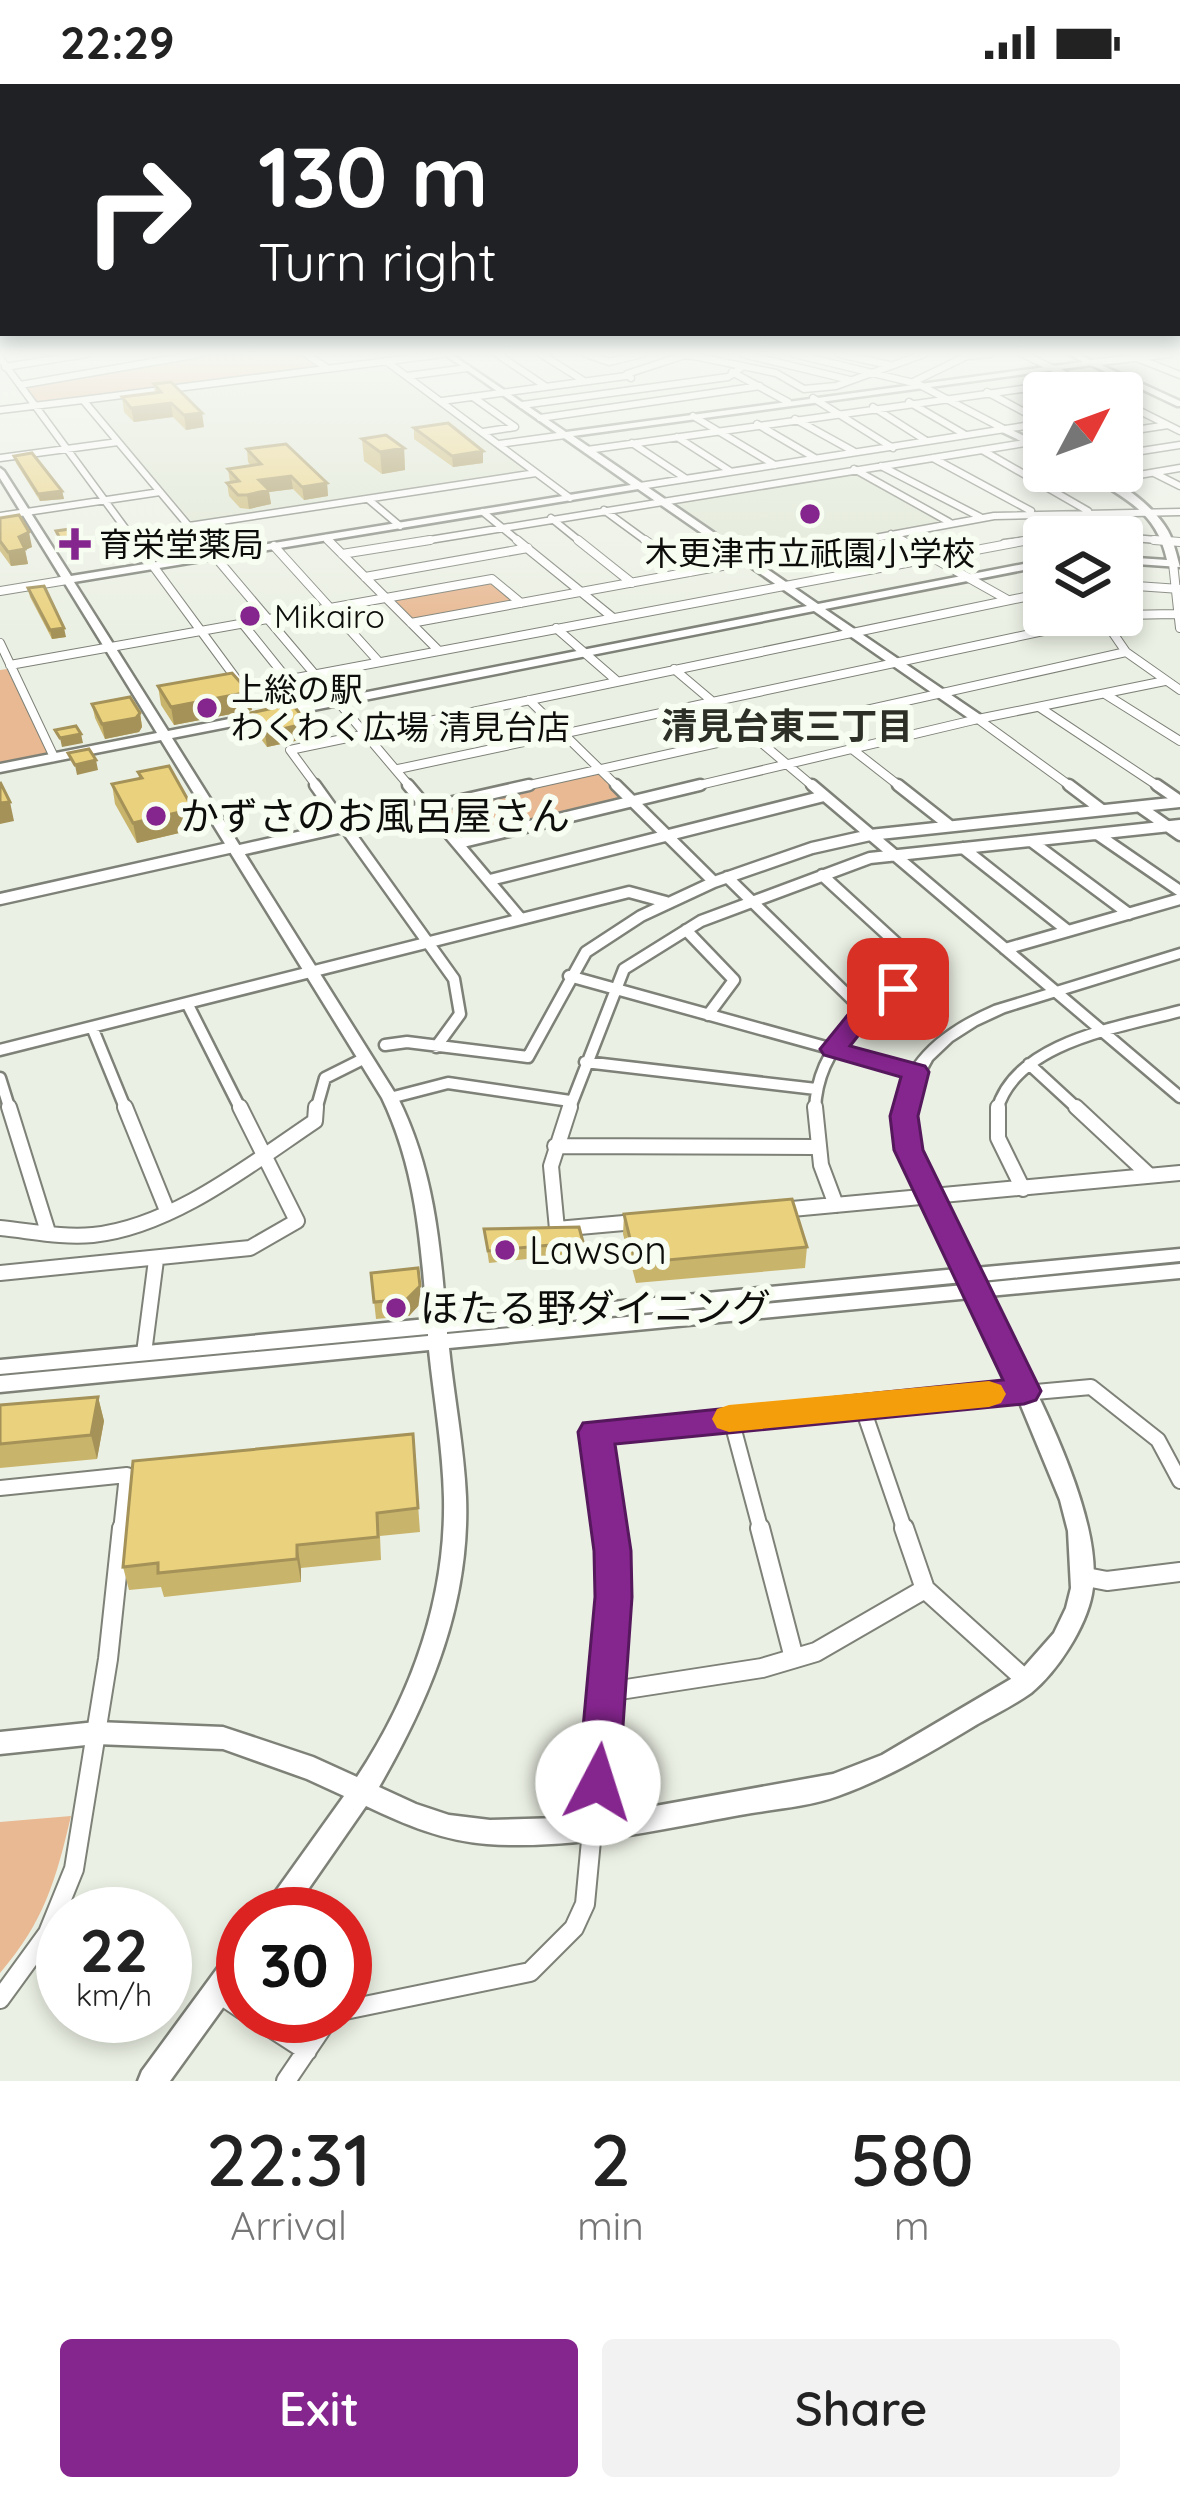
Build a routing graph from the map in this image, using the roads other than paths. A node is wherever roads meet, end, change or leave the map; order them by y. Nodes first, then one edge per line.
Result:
1 (80, 447) edge
2 (122, 447) edge
3 (504, 447) edge
4 (583, 447) edge
5 (605, 447) edge
6 (638, 447) edge
7 (693, 447) edge
8 (745, 447) edge
9 (798, 447) edge
10 (846, 447) edge
11 (883, 447) edge
12 (892, 447) edge
13 (1014, 447) edge
14 (67, 449) junction
15 (587, 450) junction
16 (982, 450) junction
17 (854, 452) junction
18 (0, 458) edge
19 (816, 458) junction
20 (932, 458) junction
21 (913, 460) junction
22 (775, 465) junction
23 (880, 465) junction
24 (1180, 468) edge
25 (854, 469) junction
26 (0, 471) edge
27 (731, 472) junction
28 (1152, 472) junction
29 (536, 473) junction
30 (1143, 474) edge
31 (797, 478) junction
32 (686, 479) junction
33 (640, 486) junction
34 (1180, 486) edge
35 (1120, 492) edge
36 (160, 493) junction
37 (570, 498) junction
38 (368, 499) junction
39 (105, 501) junction
40 (661, 501) junction
41 (604, 510) junction
42 (1089, 511) junction
43 (25, 512) junction
44 (483, 512) junction
45 (1032, 512) junction
46 (1180, 512) edge
47 (1150, 513) junction
48 (0, 516) edge
49 (551, 518) junction
50 (981, 518) junction
51 (950, 523) junction
52 (189, 526) junction
53 (400, 526) junction
54 (501, 526) junction
55 (891, 535) junction
56 (326, 538) junction
57 (1143, 539) edge
58 (1023, 541) edge
59 (1175, 541) edge
60 (274, 546) junction
61 (527, 548) junction
62 (342, 554) junction
63 (213, 556) junction
64 (929, 556) junction
65 (748, 561) junction
66 (1143, 562) edge
67 (1177, 564) edge
68 (154, 566) junction
69 (1023, 566) edge
70 (690, 572) junction
71 (965, 576) junction
72 (365, 577) junction
73 (68, 580) junction
74 (632, 583) junction
75 (782, 584) junction
76 (1143, 587) edge
77 (1176, 589) edge
78 (0, 592) edge
79 (582, 592) junction
80 (386, 598) junction
81 (1023, 598) edge
82 (1009, 601) junction
83 (521, 603) junction
84 (814, 606) junction
85 (330, 608) junction
86 (1174, 614) junction
87 (1143, 615) edge
88 (612, 617) junction
89 (269, 619) junction
90 (411, 623) junction
91 (243, 624) junction
92 (556, 628) junction
93 (1180, 628) edge
94 (201, 631) junction
95 (853, 633) junction
96 (1023, 634) edge
97 (1115, 636) edge
98 (0, 643) edge
99 (109, 647) junction
100 (439, 651) junction
101 (584, 652) junction
102 (1126, 652) junction
103 (379, 662) junction
104 (895, 662) junction
105 (7, 666) edge
106 (674, 670) junction
107 (318, 674) junction
108 (288, 680) junction
109 (616, 681) junction
110 (1165, 682) junction
111 (1180, 690) edge
112 (938, 692) junction
113 (1104, 694) junction
114 (529, 700) junction
115 (341, 701) junction
116 (711, 701) junction
117 (1039, 706) junction
118 (978, 719) junction
119 (368, 733) junction
120 (563, 733) junction
121 (751, 734) junction
122 (164, 736) junction
123 (1180, 741) edge
124 (852, 749) junction
125 (54, 757) junction
126 (786, 764) junction
127 (0, 768) edge
128 (398, 769) junction
129 (600, 769) junction
130 (824, 796) junction
131 (633, 801) junction
132 (1180, 801) edge
133 (430, 807) junction
134 (1140, 807) junction
135 (1103, 811) junction
136 (950, 826) junction
137 (1174, 826) edge
138 (344, 827) junction
139 (1097, 834) junction
140 (668, 835) junction
141 (870, 835) junction
142 (1180, 835) edge
143 (1031, 841) junction
144 (458, 843) junction
145 (962, 848) junction
146 (234, 849) junction
147 (894, 856) junction
148 (822, 875) junction
149 (728, 878) junction
150 (490, 880) junction
151 (714, 882) junction
152 (1180, 895) edge
153 (0, 899) edge
154 (751, 900) junction
155 (668, 903) junction
156 (1129, 914) junction
157 (521, 919) junction
158 (686, 930) junction
159 (1067, 931) junction
160 (428, 943) junction
161 (1005, 949) junction
162 (1180, 952) edge
163 (311, 973) junction
164 (569, 976) junction
165 (615, 989) junction
166 (1054, 991) junction
167 (187, 1003) junction
168 (864, 1011) junction
169 (1180, 1011) edge
170 (708, 1015) junction
171 (92, 1027) junction
172 (1106, 1034) junction
173 (385, 1045) dead end
174 (436, 1047) junction
175 (833, 1049) junction
176 (0, 1050) edge
177 (365, 1058) junction
178 (586, 1062) junction
179 (1029, 1064) junction
180 (916, 1072) junction
181 (0, 1078) edge
182 (816, 1089) junction
183 (1180, 1097) edge
184 (390, 1098) junction
185 (570, 1101) junction
186 (555, 1146) junction
187 (814, 1147) junction
188 (264, 1156) junction
189 (1180, 1173) edge
190 (1149, 1175) junction
191 (1022, 1189) junction
192 (933, 1196) junction
193 (836, 1205) junction
194 (166, 1208) junction
195 (766, 1211) edge
196 (650, 1221) edge
197 (0, 1228) edge
198 (48, 1232) junction
199 (1180, 1256) edge
200 (156, 1259) junction
201 (1180, 1271) edge
202 (0, 1273) edge
203 (974, 1283) junction
204 (438, 1334) junction
205 (144, 1353) junction
206 (0, 1367) edge
207 (0, 1384) edge
208 (1024, 1391) junction
209 (862, 1406) junction
210 (731, 1418) junction
211 (1180, 1481) edge
212 (0, 1488) edge
213 (1180, 1572) edge
214 (1081, 1576) junction
215 (925, 1589) junction
216 (794, 1658) junction
217 (1027, 1681) junction
218 (607, 1692) junction
219 (96, 1733) junction
220 (0, 1743) edge
221 (366, 1791) junction
222 (594, 1828) junction
223 (295, 1887) edge
224 (216, 1994) edge
225 (0, 1999) edge
226 (372, 2004) edge
227 (295, 2043) edge
228 (312, 2043) edge
229 (307, 2051) junction
230 (152, 2081) edge
231 (286, 2081) edge

1 - 14 street
2 - 36 street
3 - 29 street
4 - 15 street
5 - 15 street
6 - 32 street
7 - 27 street
8 - 22 street
9 - 19 street
10 - 17 street
11 - 17 street
12 - 21 street
13 - 16 street
14 - 18 street
14 - 39 street
15 - 33 street
16 - 20 street
16 - 42 street
17 - 19 street
19 - 22 street
20 - 21 street
20 - 45 street
21 - 23 street
22 - 27 street
22 - 31 street
23 - 25 street
23 - 50 street
24 - 28 street
25 - 31 street
25 - 51 street
26 - 43 street
27 - 32 street
28 - 30 street
28 - 34 street
29 - 37 street
29 - 38 street
31 - 40 street
32 - 33 street
33 - 37 street
33 - 40 street
35 - 47 street
36 - 39 street
36 - 52 street
37 - 44 street
38 - 52 street
38 - 53 street
39 - 43 street
39 - 68 street
40 - 41 street
40 - 65 street
41 - 49 street
41 - 70 street
42 - 45 street
42 - 47 street
43 - 48 street
43 - 73 street
44 - 53 street
44 - 54 street
45 - 50 street
46 - 47 street
47 - 59 street
49 - 54 street
49 - 74 street
50 - 51 street
51 - 55 street
52 - 63 street
53 - 56 street
54 - 61 street
54 - 62 street
55 - 64 street
55 - 65 street
56 - 60 street
56 - 62 street
57 - 59 street
58 - 64 street
59 - 67 street
60 - 63 street
60 - 85 street
61 - 72 street
61 - 79 street
62 - 72 street
63 - 68 street
63 - 89 street
64 - 71 street
64 - 75 street
65 - 70 street
65 - 75 street
66 - 67 street
67 - 77 street
68 - 73 street
68 - 94 street
69 - 71 street
70 - 74 street
71 - 82 street
71 - 84 street
72 - 80 street
73 - 78 street
73 - 99 street
74 - 79 street
75 - 84 street
75 - 88 street
76 - 77 street
77 - 86 street
79 - 83 street
79 - 88 street
80 - 83 street
80 - 85 street
80 - 90 street
81 - 82 street
82 - 95 street
83 - 90 street
84 - 95 street
84 - 101 street
85 - 89 street
85 - 103 street
86 - 87 street
86 - 93 street
88 - 92 street
89 - 91 street
89 - 107 street
90 - 100 street
91 - 94 street
91 - 108 street
92 - 100 street
92 - 101 street
94 - 99 street
94 - 108 street
95 - 104 street
95 - 106 street
96 - 104 street
97 - 102 street
98 - 105 street
99 - 105 street
99 - 122 street
100 - 103 street
101 - 109 street
101 - 115 street
102 - 110 street
102 - 112 street
103 - 107 street
104 - 112 street
104 - 116 street
105 - 125 street
106 - 109 street
106 - 116 street
107 - 108 street
107 - 115 street
109 - 114 street
110 - 111 street
110 - 113 street
112 - 118 street
112 - 121 street
113 - 117 street
113 - 123 street
114 - 119 street
114 - 120 street
115 - 119 street
115 - 122 street
116 - 120 street
116 - 121 street
117 - 118 street
117 - 132 street
118 - 124 street
118 - 135 street
119 - 128 street
119 - 138 street
120 - 128 street
120 - 129 street
121 - 126 street
121 - 129 street
122 - 125 street
122 - 146 street
124 - 126 street
124 - 136 street
125 - 127 street
126 - 130 street
126 - 131 street
128 - 133 street
129 - 131 street
129 - 133 street
130 - 140 street
130 - 141 street
131 - 140 street
131 - 144 street
132 - 134 street
133 - 138 street
133 - 144 street
134 - 135 street
134 - 137 street
135 - 136 street
136 - 141 street
137 - 139 street
137 - 142 street
138 - 146 street
138 - 160 street
139 - 143 street
139 - 152 street
140 - 150 street
140 - 151 street
141 - 147 street
141 - 149 street
143 - 145 street
143 - 156 street
144 - 150 street
145 - 147 street
145 - 159 street
146 - 153 street
146 - 163 street
147 - 148 street
147 - 161 street
148 - 154 street
148 - 168 street
149 - 151 street
149 - 154 street
150 - 157 street
151 - 155 street
152 - 156 street
154 - 158 street
154 - 168 street
155 - 157 street
155 - 164 street
156 - 159 street
157 - 160 street
158 - 165 street
158 - 170 street
159 - 161 street
160 - 163 street
160 - 174 street
161 - 166 street
162 - 166 street
163 - 167 street
163 - 177 street
164 - 165 street
164 - 174 street
165 - 170 street
165 - 178 street
166 - 172 street
166 - 180 street
167 - 171 street
167 - 188 street
168 - 175 street
169 - 172 street
170 - 175 street
171 - 176 street
171 - 194 street
172 - 179 street
172 - 183 street
173 - 174 street
175 - 180 street
175 - 182 street
177 - 184 street
177 - 188 street
178 - 182 street
178 - 185 street
179 - 190 street
179 - 191 street
180 - 192 street
181 - 198 street
182 - 187 street
184 - 185 street
184 - 204 street
185 - 186 street
186 - 187 street
186 - 196 street
187 - 193 street
188 - 194 street
188 - 200 street
189 - 190 street
190 - 191 street
191 - 192 street
192 - 193 street
192 - 203 street
193 - 195 street
194 - 198 street
197 - 198 street
199 - 203 street
200 - 202 street
200 - 205 street
201 - 203 street
203 - 204 street
203 - 208 street
204 - 205 street
204 - 207 street
204 - 221 street
205 - 206 street
208 - 209 street
208 - 211 street
208 - 214 street
209 - 210 street
209 - 215 street
210 - 216 street
210 - 218 street
212 - 219 street
213 - 214 street
214 - 217 street
215 - 216 street
215 - 217 street
216 - 218 street
217 - 222 street
218 - 222 street
219 - 220 street
219 - 221 street
219 - 225 street
221 - 222 street
221 - 223 street
222 - 226 street
224 - 230 street
227 - 229 street
228 - 229 street
229 - 231 street

